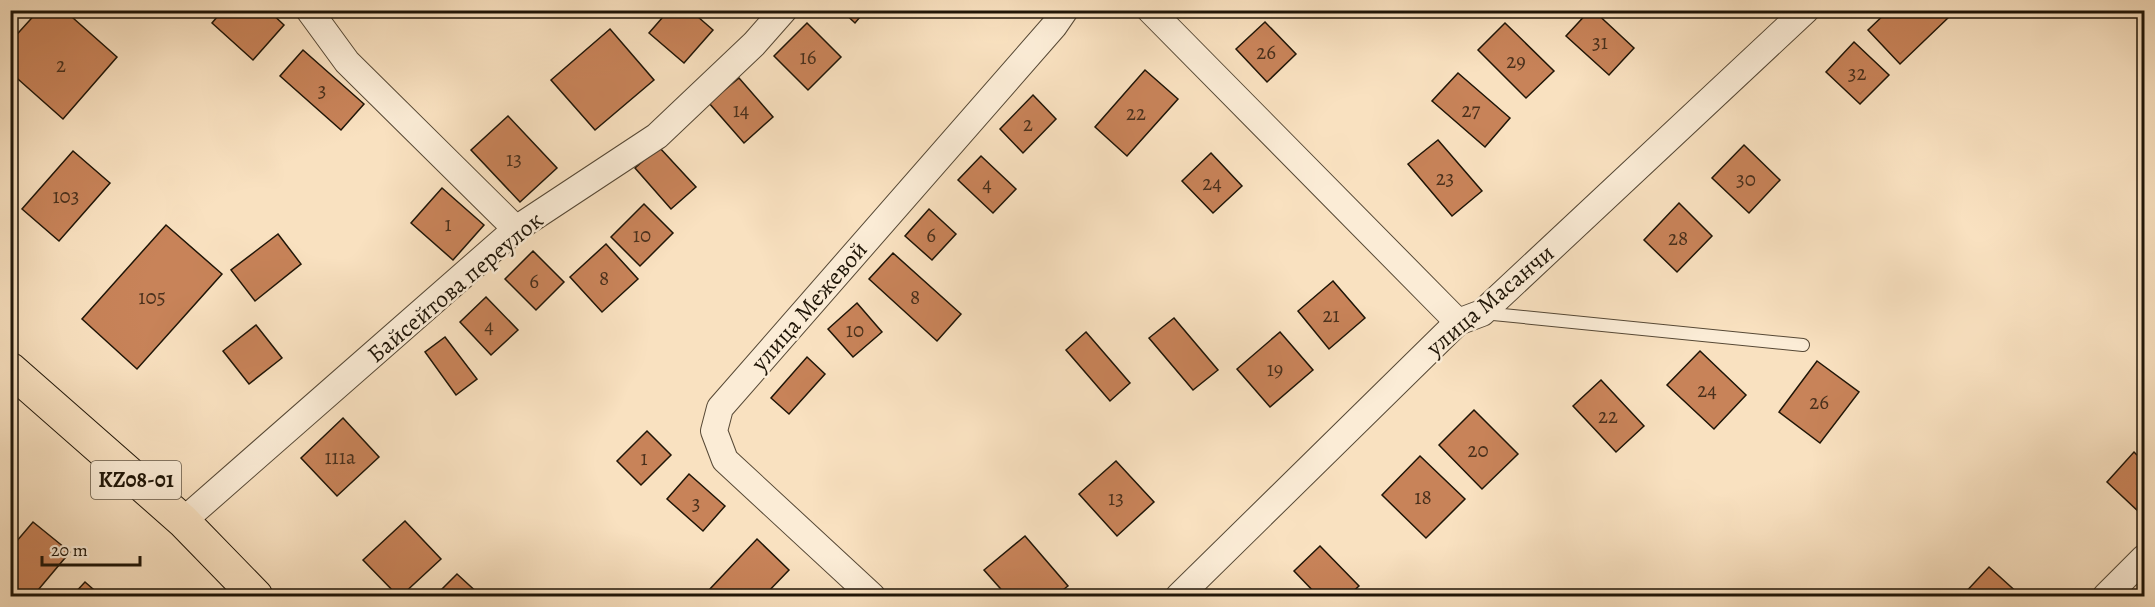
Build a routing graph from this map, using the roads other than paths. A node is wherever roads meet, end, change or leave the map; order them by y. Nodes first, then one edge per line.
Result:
1 (309, 10) edge
2 (784, 10) edge
3 (1065, 10) edge
4 (1150, 10) edge
5 (1806, 10) edge
6 (516, 229) junction
7 (1482, 313) junction
8 (1458, 322) junction
9 (1803, 345) dead end
10 (10, 369) edge
11 (183, 521) junction
12 (2145, 558) edge
13 (256, 597) edge
14 (872, 597) edge
15 (1179, 597) edge
16 (2106, 597) edge

1 - 6 street
2 - 6 street, Байсейтова переулок
3 - 14 street, улица Межевой
4 - 8 street
5 - 7 street, улица Масанчи
6 - 11 street, Байсейтова переулок
7 - 8 street, улица Масанчи
7 - 9 lane
8 - 15 street, улица Масанчи
10 - 11 main road, KZ08-01
11 - 13 main road, KZ08-01
12 - 16 street

